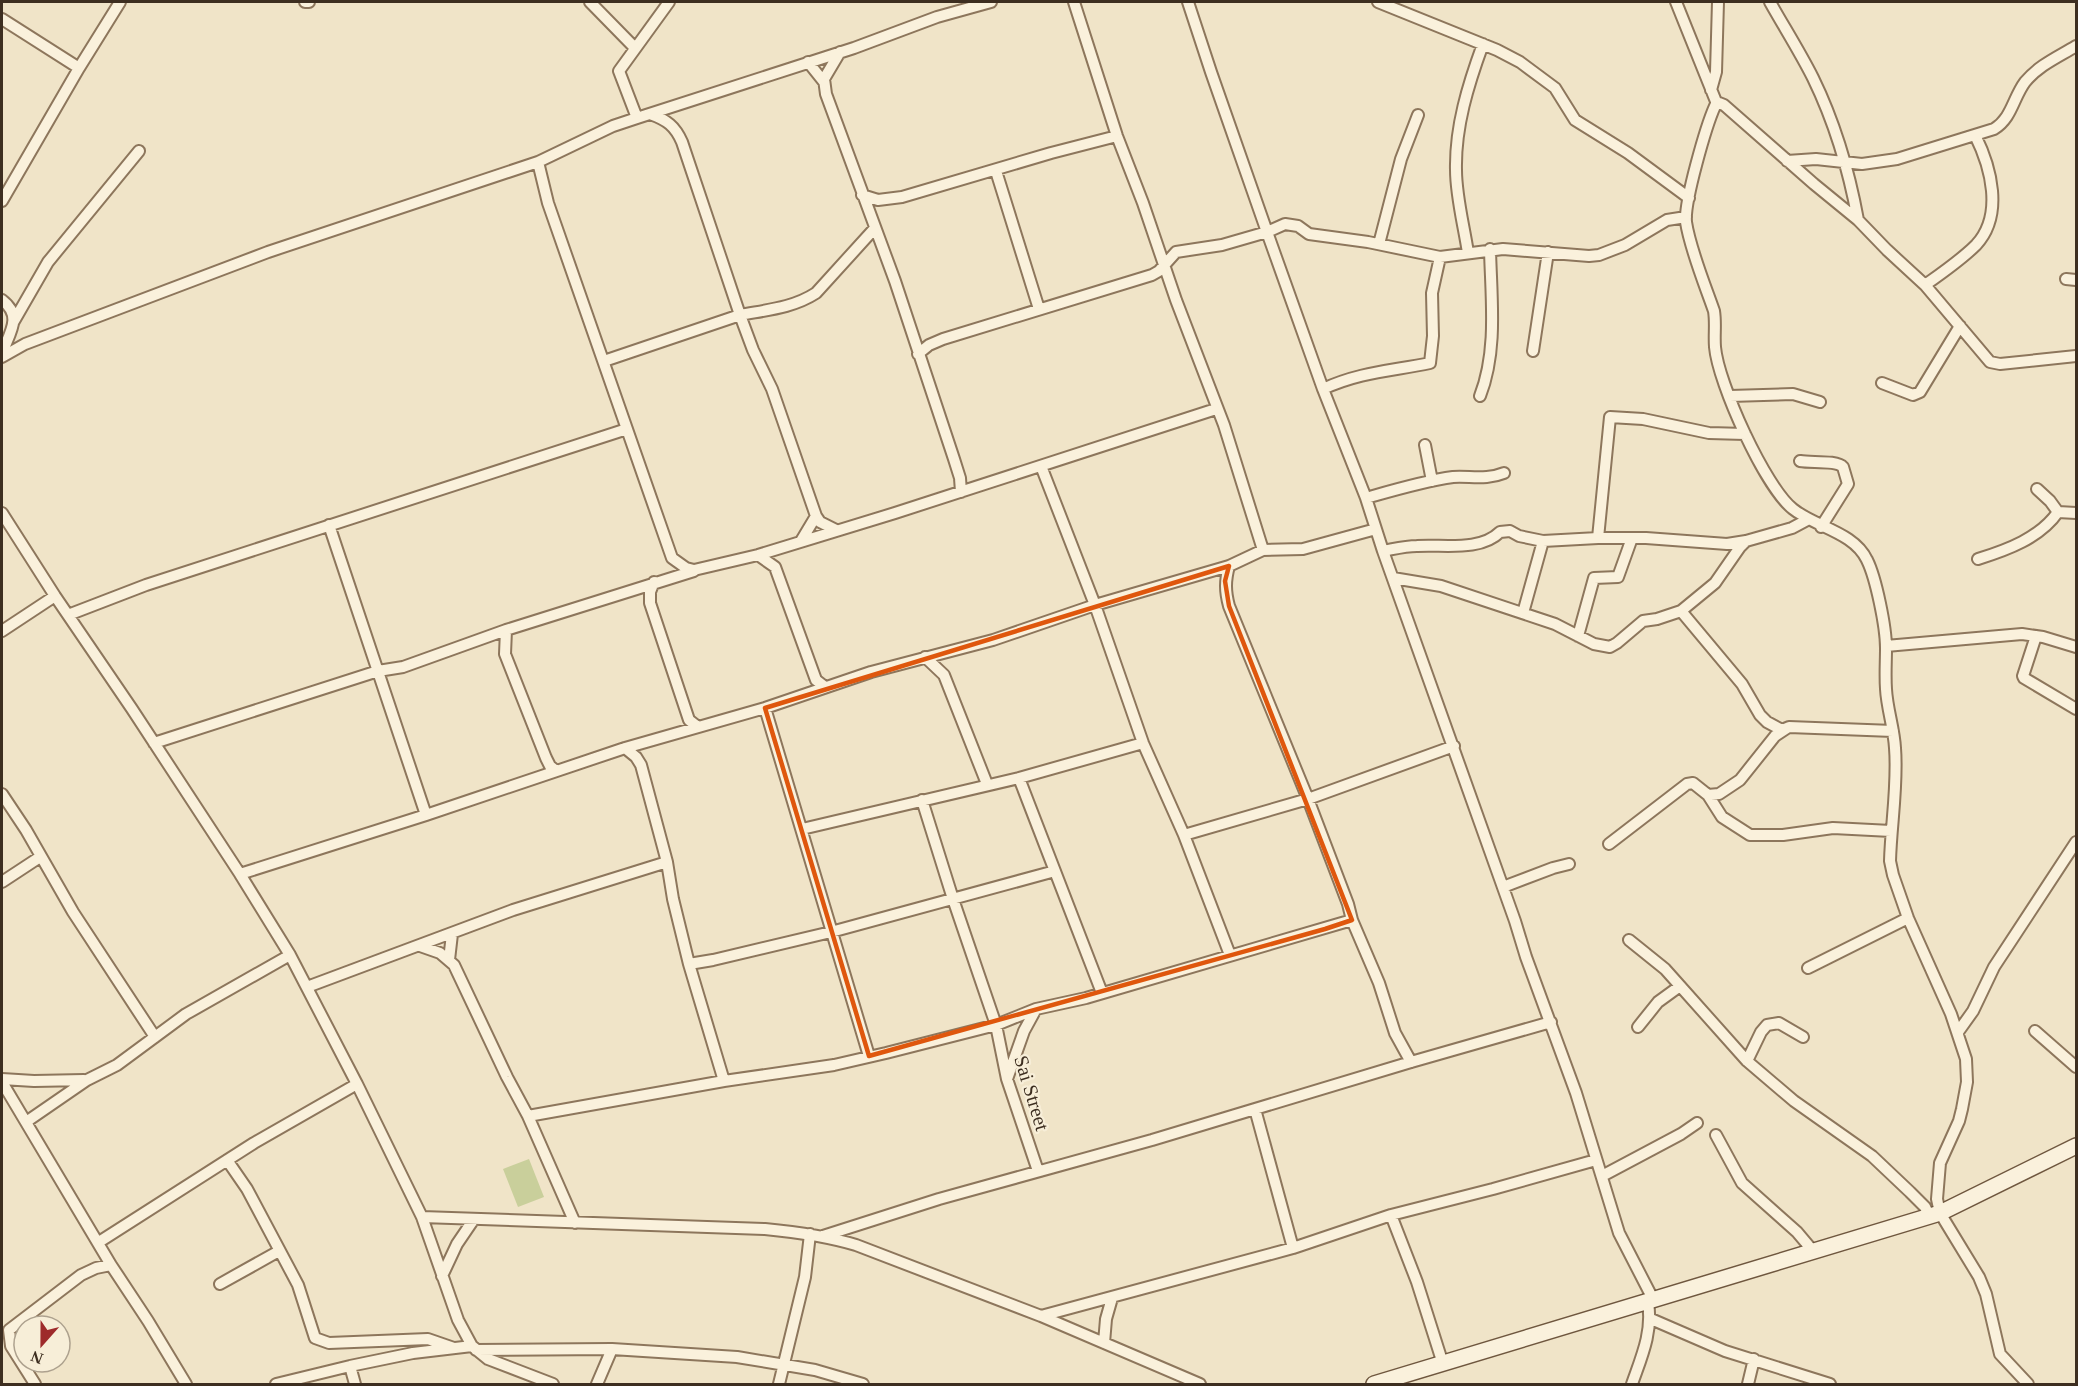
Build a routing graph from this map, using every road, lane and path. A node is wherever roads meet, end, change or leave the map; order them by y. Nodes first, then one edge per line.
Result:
1 (120, 2) edge
2 (590, 2) edge
3 (669, 2) edge
4 (991, 2) edge
5 (1074, 2) edge
6 (1188, 2) edge
7 (1378, 2) edge
8 (1676, 2) edge
9 (1718, 2) edge
10 (1770, 2) edge
11 (2, 19) edge
12 (1483, 44) junction
13 (2076, 46) edge
14 (635, 48) junction
15 (840, 51) junction
16 (807, 62) junction
17 (79, 68) junction
18 (824, 82) junction
19 (1711, 91) junction
20 (1717, 104) junction
21 (651, 114) junction
22 (1418, 116) dead end
23 (637, 117) junction
24 (1975, 135) junction
25 (1117, 136) junction
26 (139, 151) dead end
27 (1787, 161) junction
28 (538, 162) junction
29 (1845, 163) junction
30 (996, 171) junction
31 (862, 195) junction
32 (3, 197) edge
33 (1689, 198) junction
34 (1686, 217) junction
35 (1858, 220) junction
36 (875, 228) junction
37 (1267, 232) junction
38 (1379, 244) junction
39 (1490, 249) junction
40 (1548, 252) junction
41 (1468, 253) junction
42 (1440, 257) junction
43 (1164, 264) junction
44 (1925, 285) junction
45 (2, 300) edge
46 (1039, 309) junction
47 (740, 315) junction
48 (14, 321) junction
49 (1960, 326) junction
50 (1533, 351) dead end
51 (918, 354) junction
52 (2, 355) edge
53 (2076, 356) edge
54 (604, 361) junction
55 (1882, 383) dead end
56 (1323, 389) junction
57 (1480, 396) dead end
58 (1730, 396) junction
59 (1820, 402) dead end
60 (1216, 409) junction
61 (627, 429) junction
62 (1745, 434) junction
63 (1425, 445) dead end
64 (1800, 461) dead end
65 (1041, 466) junction
66 (1504, 473) dead end
67 (1432, 481) junction
68 (2037, 489) dead end
69 (961, 492) junction
70 (1366, 498) junction
71 (2058, 512) junction
72 (2, 513) edge
73 (2076, 513) edge
74 (816, 516) junction
75 (1807, 520) junction
76 (329, 525) junction
77 (1821, 526) junction
78 (1376, 529) junction
79 (836, 530) junction
80 (1598, 537) junction
81 (1632, 538) junction
82 (1543, 541) junction
83 (1746, 541) junction
84 (800, 542) junction
85 (782, 547) junction
86 (1263, 550) junction
87 (1383, 551) junction
88 (758, 555) junction
89 (672, 558) junction
90 (1978, 559) dead end
91 (1229, 566) junction
92 (775, 567) junction
93 (694, 570) junction
94 (1393, 578) junction
95 (659, 581) junction
96 (55, 596) junction
97 (1095, 605) junction
98 (1681, 611) junction
99 (1523, 613) junction
100 (68, 615) junction
101 (506, 630) junction
102 (2, 631) edge
103 (1578, 636) junction
104 (2036, 636) junction
105 (1886, 646) junction
106 (2076, 647) edge
107 (925, 657) junction
108 (378, 671) junction
109 (825, 687) junction
110 (765, 708) junction
111 (2076, 710) edge
112 (698, 727) junction
113 (1789, 727) junction
114 (1893, 731) junction
115 (651, 741) junction
116 (154, 743) junction
117 (1143, 743) junction
118 (1454, 746) junction
119 (625, 748) junction
120 (641, 765) junction
121 (555, 770) junction
122 (1019, 777) junction
123 (987, 784) junction
124 (2, 794) edge
125 (1708, 795) junction
126 (1308, 798) junction
127 (922, 800) junction
128 (426, 815) junction
129 (802, 829) junction
130 (1891, 831) junction
131 (1184, 835) junction
132 (2076, 842) edge
133 (1609, 844) dead end
134 (40, 856) junction
135 (666, 862) junction
136 (1569, 864) dead end
137 (1055, 871) junction
138 (240, 874) junction
139 (2, 882) edge
140 (1503, 887) junction
141 (953, 899) junction
142 (1908, 918) junction
143 (1352, 920) junction
144 (831, 932) junction
145 (452, 934) junction
146 (1629, 940) dead end
147 (420, 946) junction
148 (290, 955) junction
149 (1230, 955) junction
150 (449, 960) junction
151 (689, 964) junction
152 (1808, 968) dead end
153 (1680, 986) junction
154 (307, 987) junction
155 (1102, 993) junction
156 (1036, 1009) junction
157 (1551, 1022) junction
158 (996, 1025) junction
159 (1638, 1027) dead end
160 (2035, 1031) dead end
161 (1958, 1032) junction
162 (155, 1036) junction
163 (1803, 1037) dead end
164 (869, 1056) junction
165 (1747, 1061) junction
166 (1411, 1062) junction
167 (2075, 1063) edge
168 (1006, 1079) junction
169 (87, 1080) junction
170 (2, 1081) edge
171 (724, 1081) junction
172 (357, 1084) junction
173 (1255, 1109) junction
174 (528, 1116) junction
175 (26, 1122) junction
176 (1698, 1123) dead end
177 (1716, 1135) dead end
178 (2076, 1146) edge
179 (227, 1160) junction
180 (1596, 1160) junction
181 (1038, 1171) junction
182 (1602, 1176) junction
183 (1391, 1215) junction
184 (1935, 1215) junction
185 (422, 1217) junction
186 (474, 1219) junction
187 (575, 1222) junction
188 (816, 1235) junction
189 (99, 1242) junction
190 (1293, 1248) junction
191 (279, 1251) junction
192 (1813, 1251) junction
193 (111, 1265) junction
194 (442, 1276) junction
195 (220, 1284) dead end
196 (1112, 1298) junction
197 (1651, 1302) junction
198 (1041, 1316) junction
199 (1651, 1319) junction
200 (5, 1331) edge
201 (1104, 1343) junction
202 (454, 1348) junction
203 (474, 1348) junction
204 (612, 1349) junction
205 (1754, 1359) junction
206 (784, 1364) junction
207 (1443, 1364) junction
208 (350, 1366) junction
209 (35, 1384) edge
210 (186, 1384) edge
211 (276, 1384) edge
212 (355, 1384) edge
213 (553, 1384) edge
214 (597, 1384) edge
215 (779, 1384) edge
216 (862, 1384) edge
217 (1200, 1384) edge
218 (1374, 1384) edge
219 (1632, 1384) edge
220 (1748, 1384) edge
221 (1829, 1384) edge
222 (2028, 1384) edge

1 - 17 street
2 - 14 street
3 - 14 street
4 - 15 street
5 - 25 street
6 - 37 street
7 - 12 street
8 - 19 street
9 - 19 street
10 - 29 street
11 - 17 street
12 - 33 street
12 - 41 street
13 - 24 street
14 - 23 street
15 - 16 street
15 - 18 street
16 - 18 street
16 - 21 street
17 - 32 street
18 - 31 street
19 - 20 street
20 - 27 street
20 - 33 street
21 - 23 street
21 - 47 street
22 - 38 street
23 - 28 street
24 - 29 street
24 - 44 street
25 - 30 street
25 - 43 street
26 - 48 street
27 - 29 street
27 - 35 street
28 - 52 street
28 - 54 street
29 - 35 street
30 - 31 street
30 - 46 street
31 - 36 street
33 - 34 street
34 - 40 street
34 - 58 street
35 - 44 street
36 - 47 street
36 - 51 street
37 - 38 street
37 - 43 street
37 - 56 street
38 - 42 street
39 - 40 street
39 - 41 street
39 - 57 street
40 - 50 street
41 - 42 street
42 - 56 street
43 - 46 street
43 - 60 street
44 - 49 street
45 - 48 street
46 - 51 street
47 - 54 street
47 - 74 street
48 - 52 street
49 - 53 street
49 - 55 street
51 - 69 street
54 - 61 street
56 - 70 street
58 - 59 street
58 - 62 street
60 - 65 street
60 - 86 street
61 - 76 street
61 - 89 street
62 - 75 street
62 - 80 street
63 - 67 street
64 - 77 street
65 - 69 street
65 - 97 street
66 - 67 street
67 - 70 street
68 - 71 street
69 - 79 street
70 - 78 street
71 - 73 street
71 - 90 street
72 - 96 street
74 - 79 street
74 - 84 street
75 - 77 street
75 - 83 street
76 - 100 street
76 - 108 street
77 - 105 street
78 - 86 street
78 - 87 street
79 - 84 street
80 - 81 street
80 - 82 street
81 - 83 street
81 - 103 street
82 - 87 street
82 - 99 street
83 - 98 street
84 - 85 street
85 - 88 street
85 - 92 street
86 - 91 street
87 - 94 street
88 - 92 street
88 - 93 street
89 - 93 street
89 - 95 street
91 - 97 street
91 - 126 street
92 - 109 street
93 - 95 street
94 - 99 street
94 - 118 street
95 - 101 street
95 - 112 street
96 - 100 street
96 - 102 street
97 - 107 street
97 - 117 street
98 - 103 street
98 - 113 street
99 - 103 street
100 - 116 street
101 - 108 street
101 - 121 street
104 - 105 street
104 - 106 street
104 - 111 street
105 - 114 street
107 - 109 street
107 - 123 street
108 - 116 street
108 - 128 street
109 - 110 street
110 - 112 street
110 - 129 street
112 - 115 street
113 - 114 street
113 - 125 street
114 - 130 street
115 - 119 street
115 - 120 street
116 - 138 street
117 - 122 street
117 - 131 street
118 - 126 street
118 - 140 street
119 - 120 street
119 - 121 street
120 - 135 street
121 - 128 street
122 - 123 street
122 - 137 street
123 - 127 street
124 - 134 street
125 - 130 street
125 - 133 street
126 - 131 street
126 - 143 street
127 - 129 street
127 - 141 street, Sai Street
128 - 138 street
129 - 144 street
130 - 142 street
131 - 149 street
132 - 161 street
134 - 139 street
134 - 162 street
135 - 145 street
135 - 151 street
136 - 140 street
137 - 141 street
137 - 155 street
138 - 148 street
140 - 157 street
141 - 144 street
141 - 158 street, Sai Street
142 - 152 street
142 - 161 street
143 - 149 street
143 - 166 street
144 - 151 street
144 - 164 street
145 - 147 street
145 - 150 street
146 - 153 street
147 - 150 street
147 - 154 street
148 - 154 street
148 - 162 street
149 - 155 street
150 - 174 street
151 - 171 street
153 - 159 street
153 - 165 street
154 - 172 street
155 - 156 street
156 - 158 street
156 - 168 street
157 - 166 street
157 - 180 street
158 - 164 street
158 - 168 street, Sai Street
160 - 167 street
161 - 184 street
162 - 169 street
163 - 165 street
164 - 171 street
165 - 184 street
166 - 173 street
168 - 181 street, Sai Street
169 - 170 street
169 - 175 street
170 - 175 street
171 - 174 street
172 - 179 street
172 - 185 street
173 - 181 street
173 - 190 street
174 - 187 street
175 - 189 street
176 - 182 street
177 - 192 street
178 - 184 street
179 - 189 street
179 - 191 street
180 - 182 street
180 - 183 street
181 - 188 street
182 - 197 street
183 - 190 street
183 - 207 street
184 - 192 street
184 - 222 street
185 - 186 street
185 - 194 street
186 - 187 street
186 - 194 street
187 - 188 street
188 - 198 street
188 - 206 street
189 - 193 street
190 - 196 street
191 - 195 street
191 - 202 street
192 - 197 street
193 - 200 street
193 - 210 street
194 - 203 street
196 - 198 street
196 - 201 street
197 - 199 street
197 - 207 street
198 - 201 street
199 - 205 street
199 - 219 street
200 - 209 street
201 - 217 street
202 - 203 street
202 - 208 street
203 - 204 street
203 - 213 street
204 - 206 street
204 - 214 street
205 - 220 street
205 - 221 street
206 - 215 street
206 - 216 street
207 - 218 street
208 - 211 street
208 - 212 street

